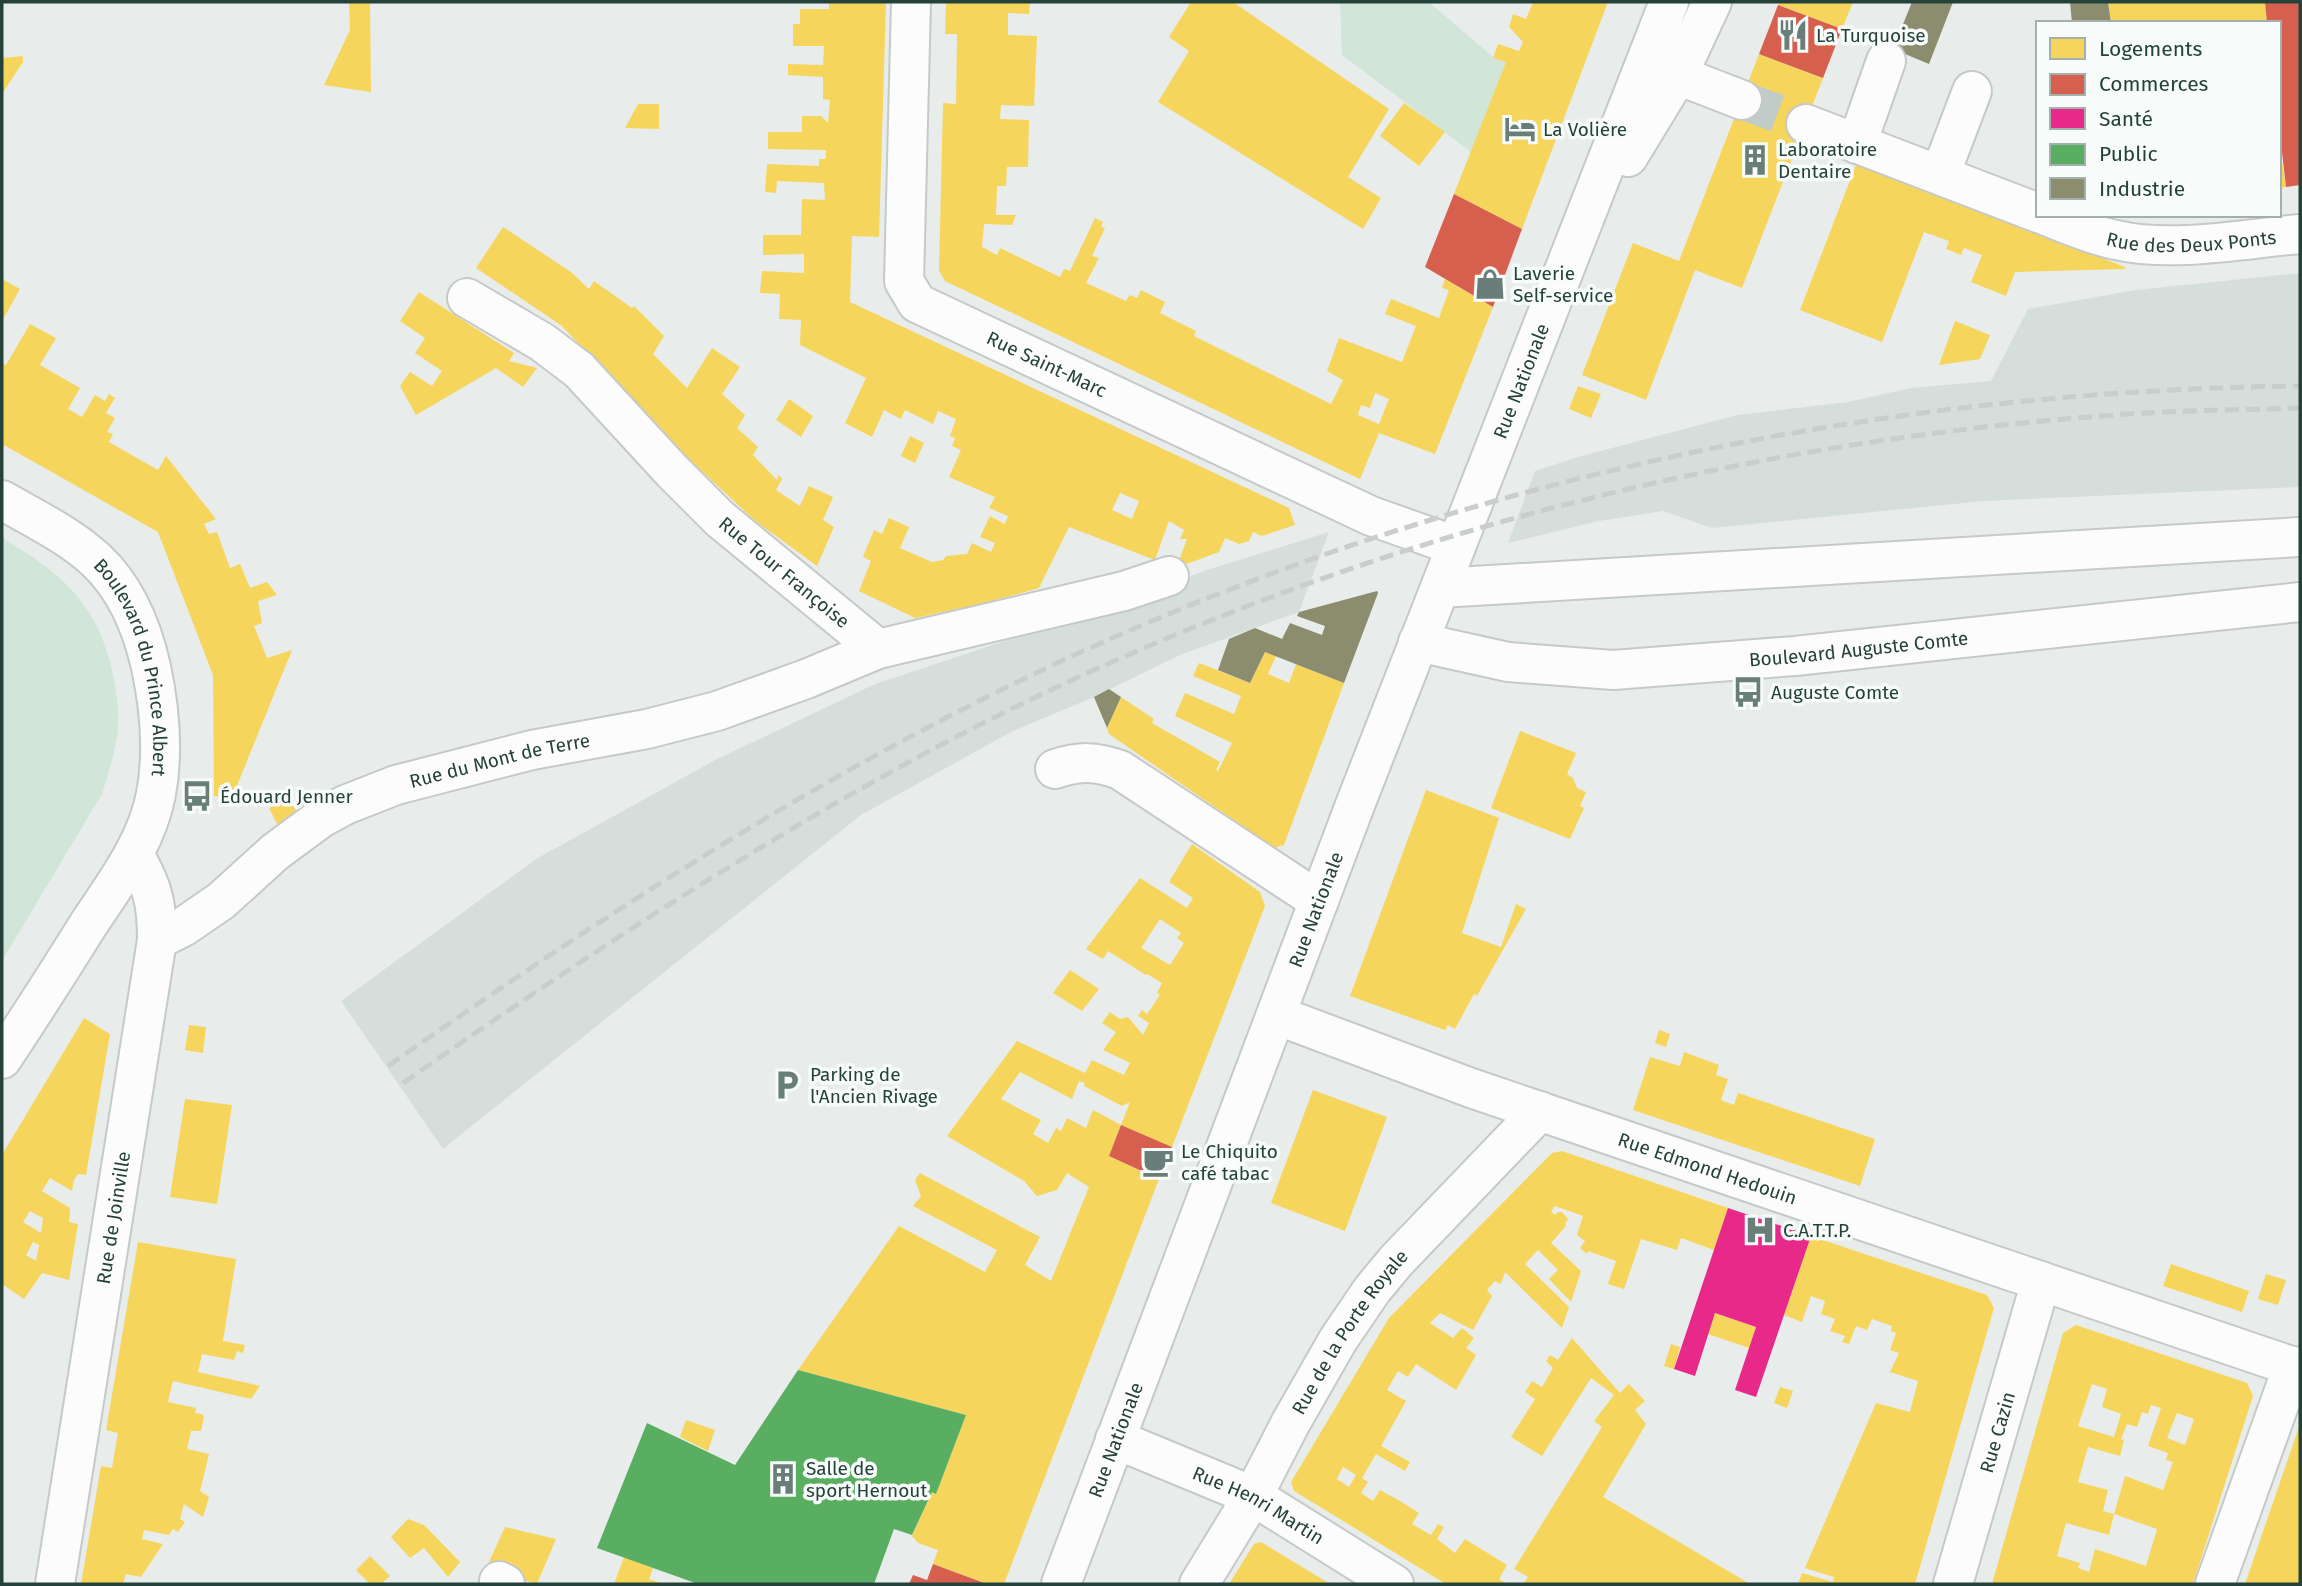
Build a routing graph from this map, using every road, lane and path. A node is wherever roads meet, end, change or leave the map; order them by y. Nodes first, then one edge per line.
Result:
1 (911, 2) edge
2 (1712, 2) edge
3 (1669, 5) edge
4 (1886, 61) dead end
5 (1662, 69) junction
6 (1972, 91) dead end
7 (1742, 100) tunnel mouth
8 (1806, 124) tunnel mouth
9 (1857, 144) junction
10 (1940, 175) junction
11 (2036, 212) edge
12 (2050, 217) edge
13 (2300, 234) edge
14 (467, 298) dead end
15 (2, 500) edge
16 (2300, 537) edge
17 (1456, 546) junction
18 (1169, 576) dead end
19 (1440, 588) junction
20 (2300, 602) edge
21 (1418, 642) junction
22 (877, 649) junction
23 (1055, 769) dead end
24 (134, 855) junction
25 (1319, 901) junction
26 (157, 940) junction
27 (1276, 1015) junction
28 (2, 1059) edge
29 (1540, 1111) junction
30 (2041, 1281) junction
31 (2297, 1367) edge
32 (1115, 1439) junction
33 (1253, 1496) junction
34 (55, 1584) edge
35 (1060, 1584) edge
36 (1199, 1584) edge
37 (1394, 1584) edge
38 (1953, 1584) edge
39 (2214, 1584) edge

1 - 17 street, Rue Saint-Marc
2 - 5 street, Rue Nationale
3 - 5 street, Rue Nationale
4 - 9 street
5 - 7 street
5 - 17 street, Rue Nationale
6 - 10 street
8 - 9 street
9 - 10 street
10 - 11 street
12 - 13 street, Rue des Deux Ponts
14 - 22 street, Rue Tour Françoise
15 - 24 street, Boulevard du Prince Albert
16 - 19 street
17 - 19 street, Rue Nationale
18 - 22 street
19 - 21 street, Rue Nationale
20 - 21 street, Boulevard Auguste Comte
21 - 25 street, Rue Nationale
22 - 26 street, Rue du Mont de Terre
23 - 25 street
24 - 26 street, Rue de Joinville
24 - 28 street, Boulevard du Prince Albert
25 - 27 street, Rue Nationale
26 - 34 street, Rue de Joinville
27 - 29 street, Rue Edmond Hedouin
27 - 32 street, Rue Nationale
29 - 30 street, Rue Edmond Hedouin
29 - 33 street, Rue de la Porte Royale
30 - 31 street, Rue Edmond Hedouin
30 - 38 street, Rue Cazin
31 - 39 street
32 - 33 street, Rue Henri Martin
32 - 35 street, Rue Nationale
33 - 36 street, Rue de la Porte Royale
33 - 37 street, Rue Henri Martin

